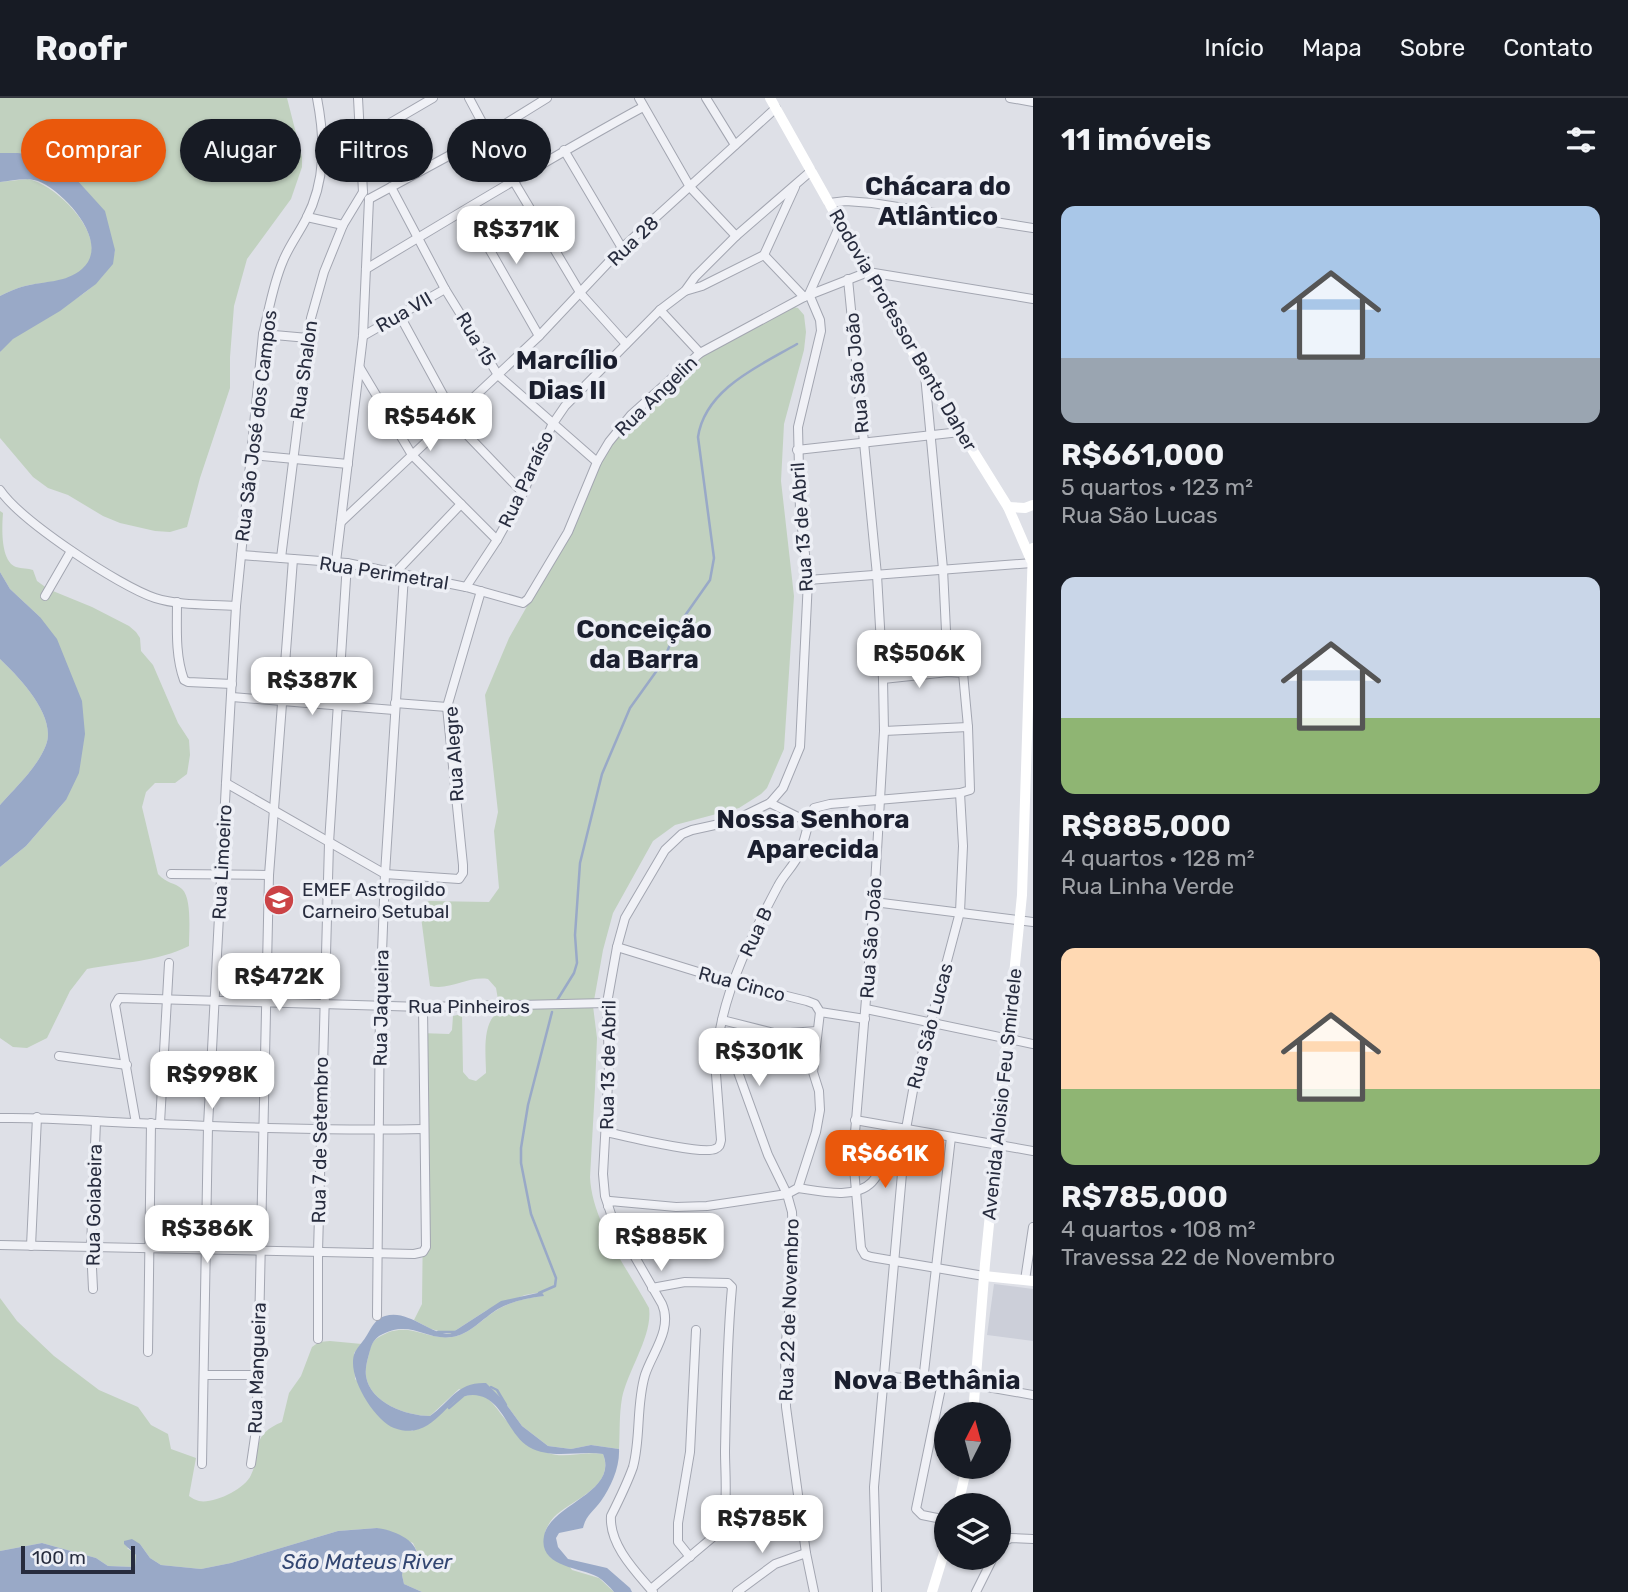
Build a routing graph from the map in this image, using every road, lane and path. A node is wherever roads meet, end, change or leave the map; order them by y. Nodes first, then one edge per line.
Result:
1 (317, 98) edge
2 (358, 98) edge
3 (433, 98) edge
4 (469, 98) edge
5 (547, 98) edge
6 (639, 98) edge
7 (706, 98) edge
8 (1010, 98) edge
9 (1033, 102) edge
10 (773, 103) edge
11 (643, 107) junction
12 (360, 119) edge
13 (397, 119) edge
14 (481, 119) edge
15 (513, 119) edge
16 (735, 145) junction
17 (564, 150) junction
18 (447, 157) edge
19 (551, 158) edge
20 (811, 171) junction
21 (365, 182) edge
22 (510, 182) edge
23 (514, 182) edge
24 (796, 184) junction
25 (391, 187) junction
26 (690, 187) junction
27 (366, 195) junction
28 (829, 202) junction
29 (467, 210) junction
30 (307, 217) junction
31 (344, 225) junction
32 (840, 225) junction
33 (1033, 228) edge
34 (736, 236) junction
35 (417, 239) junction
36 (622, 248) junction
37 (764, 255) junction
38 (366, 269) junction
39 (868, 272) junction
40 (848, 279) junction
41 (445, 289) junction
42 (685, 291) junction
43 (581, 294) junction
44 (807, 295) junction
45 (1033, 299) edge
46 (660, 310) junction
47 (400, 316) junction
48 (263, 334) junction
49 (363, 336) junction
50 (539, 336) junction
51 (308, 338) junction
52 (626, 344) junction
53 (700, 353) junction
54 (360, 368) junction
55 (924, 372) junction
56 (498, 375) junction
57 (453, 417) junction
58 (552, 425) junction
59 (960, 432) junction
60 (929, 436) junction
61 (864, 444) junction
62 (797, 450) junction
63 (251, 455) junction
64 (412, 455) junction
65 (292, 460) junction
66 (597, 462) junction
67 (348, 464) junction
68 (0, 490) edge
69 (523, 493) junction
70 (461, 504) junction
71 (1033, 505) edge
72 (1008, 507) junction
73 (341, 522) junction
74 (497, 540) junction
75 (1033, 548) edge
76 (71, 551) junction
77 (241, 555) junction
78 (281, 558) junction
79 (293, 559) junction
80 (336, 562) junction
81 (1032, 563) edge
82 (347, 564) junction
83 (943, 569) junction
84 (399, 574) junction
85 (877, 575) junction
86 (808, 580) junction
87 (466, 587) junction
88 (481, 591) junction
89 (46, 596) dead end
90 (177, 602) junction
91 (524, 603) joint
92 (236, 606) junction
93 (948, 672) junction
94 (1031, 674) edge
95 (884, 678) junction
96 (232, 684) junction
97 (232, 697) junction
98 (283, 699) junction
99 (339, 705) junction
100 (394, 706) junction
101 (447, 708) junction
102 (968, 727) junction
103 (884, 731) junction
104 (226, 783) junction
105 (1029, 789) edge
106 (960, 793) junction
107 (879, 800) junction
108 (770, 803) junction
109 (275, 810) junction
110 (808, 822) junction
111 (329, 843) junction
112 (171, 873) dead end
113 (385, 874) junction
114 (221, 875) junction
115 (269, 875) junction
116 (874, 902) junction
117 (960, 912) junction
118 (1020, 920) junction
119 (1033, 922) edge
120 (617, 947) junction
121 (169, 962) dead end
122 (734, 983) junction
123 (168, 998) junction
124 (216, 999) junction
125 (265, 1001) junction
126 (607, 1003) junction
127 (324, 1004) junction
128 (380, 1005) junction
129 (424, 1007) junction
130 (866, 1009) junction
131 (820, 1012) junction
132 (865, 1018) junction
133 (722, 1020) junction
134 (930, 1023) junction
135 (816, 1031) junction
136 (1008, 1038) junction
137 (718, 1042) junction
138 (1033, 1044) edge
139 (59, 1056) dead end
140 (127, 1065) junction
141 (37, 1117) junction
142 (0, 1118) edge
143 (856, 1119) junction
144 (96, 1121) junction
145 (136, 1123) junction
146 (156, 1123) junction
147 (208, 1126) junction
148 (264, 1126) junction
149 (320, 1129) junction
150 (424, 1129) junction
151 (902, 1129) junction
152 (378, 1130) junction
153 (606, 1132) junction
154 (951, 1137) junction
155 (998, 1144) junction
156 (1033, 1151) edge
157 (798, 1188) junction
158 (857, 1191) junction
159 (787, 1194) junction
160 (608, 1206) junction
161 (1033, 1227) edge
162 (0, 1245) edge
163 (32, 1246) junction
164 (91, 1247) junction
165 (150, 1250) junction
166 (206, 1251) junction
167 (261, 1251) junction
168 (317, 1252) junction
169 (377, 1254) junction
170 (893, 1260) junction
171 (936, 1266) junction
172 (984, 1276) junction
173 (1029, 1281) edge
174 (652, 1288) junction
175 (93, 1289) dead end
176 (377, 1316) dead end
177 (696, 1330) dead end
178 (318, 1339) dead end
179 (148, 1352) dead end
180 (205, 1375) junction
181 (258, 1375) junction
182 (882, 1376) junction
183 (923, 1381) junction
184 (942, 1383) junction
185 (976, 1385) junction
186 (1033, 1395) edge
187 (974, 1402) edge
188 (251, 1464) dead end
189 (202, 1465) dead end
190 (934, 1517) edge
191 (1033, 1537) edge
192 (1011, 1539) edge
193 (806, 1553) junction
194 (690, 1558) junction
195 (939, 1570) edge
196 (987, 1570) edge
197 (652, 1591) edge
198 (737, 1592) edge
199 (814, 1592) edge
200 (877, 1592) edge
201 (932, 1592) edge
202 (976, 1592) edge

1 - 30 street, Rua São José dos Campos
2 - 12 street
3 - 13 street
4 - 14 street
5 - 15 street
6 - 11 street
7 - 16 street
8 - 9 street
10 - 16 street, Rua 28
10 - 20 street, Rodovia Professor Bento Daher
11 - 17 street
11 - 26 street
16 - 26 street, Rua 28
17 - 19 street
17 - 36 street
18 - 25 street
20 - 24 street, Rua Paraíso
20 - 28 street, Rodovia Professor Bento Daher
21 - 27 street
22 - 29 street
23 - 43 street
24 - 34 street, Rua Paraíso
24 - 37 street, Rua Paraíso
25 - 27 street
25 - 35 street, Rua 15
26 - 34 street
26 - 36 street, Rua 28
27 - 31 street, Rua Shalon
27 - 38 street
28 - 32 street, Rodovia Professor Bento Daher
28 - 33 street
29 - 35 street
29 - 50 street
30 - 31 street
30 - 48 street, Rua São José dos Campos
31 - 51 street, Rua Shalon
32 - 39 street, Rodovia Professor Bento Daher
32 - 44 street
34 - 42 street, Rua Paraíso
35 - 38 street
35 - 41 street, Rua 15
36 - 43 street, Rua 28
37 - 42 street, Rua Paraíso
37 - 44 street
38 - 49 street
39 - 40 street, Rua Angelin
39 - 45 street
39 - 55 street, Rodovia Professor Bento Daher
40 - 44 street, Rua Angelin
40 - 61 street, Rua São João
41 - 47 street, Rua VII
41 - 56 street, Rua 15
42 - 46 street, Rua Paraíso
43 - 50 street, Rua 28
43 - 52 street
44 - 53 street, Rua Angelin
44 - 62 street, Rua 13 de Abril
46 - 52 street, Rua Paraíso
46 - 53 street
47 - 49 street, Rua VII
47 - 57 street
48 - 51 street
48 - 63 street, Rua São José dos Campos
49 - 54 street
50 - 56 street, Rua 28
51 - 65 street, Rua Shalon
52 - 58 street, Rua Paraíso
53 - 66 street, Rua Angelin
54 - 64 street
54 - 67 street
55 - 59 street, Rodovia Professor Bento Daher
55 - 60 street
56 - 57 street, Rua 28
56 - 58 street, Rua 15
57 - 64 street, Rua 28
57 - 69 street
58 - 66 street, Rua 15
58 - 69 street, Rua Paraíso
59 - 60 street
59 - 72 street, Rodovia Professor Bento Daher
60 - 61 street
60 - 83 street
61 - 62 street
61 - 85 street, Rua São João
62 - 86 street, Rua 13 de Abril
63 - 65 street
63 - 77 street, Rua São José dos Campos
64 - 70 street
64 - 73 street, Rua 28
65 - 67 street
65 - 78 street, Rua Shalon
66 - 91 street, Rua Angelin
67 - 73 street
68 - 76 street
69 - 74 street, Rua Paraíso
70 - 74 street
70 - 84 street
71 - 72 street
72 - 81 street, Rodovia Professor Bento Daher
73 - 80 street
74 - 87 street, Rua Paraíso
75 - 81 street, Avenida Aloisio Feu Smirdele
76 - 89 street
76 - 90 street
77 - 78 street, Rua Perimetral
77 - 92 street, Rua Limoeiro
78 - 79 street, Rua Perimetral
79 - 80 street, Rua Perimetral
79 - 98 street, Rua Mangueira
80 - 82 street, Rua Perimetral
81 - 83 street
81 - 94 street, Avenida Aloisio Feu Smirdele
82 - 84 street, Rua Perimetral
82 - 99 street, Rua 7 de Setembro
83 - 85 street
83 - 93 street
84 - 87 street, Rua Perimetral
84 - 100 street, Rua Jaqueira
85 - 86 street
85 - 95 street, Rua São João
86 - 108 street, Rua 13 de Abril
87 - 88 street, Rua Perimetral
88 - 91 street, Rua Perimetral
88 - 101 street, Rua Alegre
90 - 92 street
90 - 96 street
92 - 96 street, Rua Limoeiro
93 - 95 street
93 - 102 street, Rua São Lucas
94 - 105 street, Avenida Aloisio Feu Smirdele
95 - 103 street, Rua São João
96 - 97 street, Rua Limoeiro
97 - 98 street
97 - 104 street, Rua Limoeiro
98 - 99 street
98 - 109 street, Rua Mangueira
99 - 100 street
99 - 111 street, Rua 7 de Setembro
100 - 101 street
100 - 113 street, Rua Jaqueira
101 - 113 street, Rua Alegre
102 - 103 street
102 - 106 street, Rua São Lucas
103 - 107 street, Rua São João
104 - 109 street
104 - 114 street, Rua Limoeiro
105 - 118 street, Avenida Aloisio Feu Smirdele
106 - 107 street
106 - 117 street, Rua São Lucas
107 - 110 street
107 - 116 street, Rua São João
108 - 110 street
108 - 120 street, Rua 13 de Abril
109 - 111 street
109 - 115 street, Rua Mangueira
110 - 122 street, Rua B
111 - 113 street
111 - 127 street, Rua 7 de Setembro
112 - 114 street
113 - 128 street, Rua Jaqueira
114 - 115 street
114 - 124 street, Rua Limoeiro
115 - 125 street, Rua Mangueira
116 - 117 street
116 - 130 street, Rua São João
117 - 118 street
117 - 134 street, Rua São Lucas
118 - 119 street
118 - 136 street, Avenida Aloisio Feu Smirdele
120 - 122 street, Rua Cinco
120 - 126 street, Rua 13 de Abril
121 - 123 street
122 - 131 street, Rua Cinco
122 - 133 street, Rua B
123 - 124 street, Rua Pinheiros
123 - 140 street, Rua Pinheiros
123 - 146 street
124 - 125 street, Rua Pinheiros
124 - 147 street, Rua Limoeiro
125 - 127 street, Rua Pinheiros
125 - 148 street, Rua Mangueira
126 - 129 street, Rua Pinheiros
126 - 153 street, Rua 13 de Abril
127 - 128 street, Rua Pinheiros
127 - 149 street, Rua 7 de Setembro
128 - 129 street, Rua Pinheiros
128 - 152 street, Rua Jaqueira
129 - 150 street
130 - 132 street, Rua São João
130 - 134 street
131 - 132 street, Rua Cinco
131 - 135 street
132 - 143 street, Rua São João
133 - 135 street
133 - 137 street, Rua B
134 - 136 street
134 - 151 street, Rua São Lucas
135 - 157 street
136 - 138 street
136 - 155 street, Avenida Aloisio Feu Smirdele
137 - 153 street, Rua B
137 - 159 street
139 - 140 street
140 - 145 street
141 - 142 street
141 - 144 street
141 - 163 street
143 - 151 street
143 - 158 street, Rua São João
144 - 145 street
144 - 164 street, Rua Goiabeira
145 - 146 street
146 - 147 street
146 - 165 street
147 - 148 street
147 - 166 street, Rua Limoeiro
148 - 149 street
148 - 167 street, Rua Mangueira
149 - 152 street
149 - 168 street, Rua 7 de Setembro
150 - 152 street
150 - 169 street
151 - 154 street
151 - 158 street
151 - 170 street, Rua São Lucas
152 - 169 street, Rua Jaqueira
153 - 160 street, Rua 13 de Abril
154 - 155 street
154 - 171 street
155 - 156 street
155 - 172 street, Avenida Aloisio Feu Smirdele
157 - 158 street
157 - 159 street
158 - 170 street, Rua São João
159 - 160 street
159 - 193 street, Rua 22 de Novembro
160 - 174 street, Rua 13 de Abril
161 - 173 street
162 - 163 street
163 - 164 street
164 - 165 street
164 - 175 street, Rua Goiabeira
165 - 166 street
165 - 179 street
166 - 167 street
166 - 180 street, Rua Limoeiro
167 - 168 street
167 - 181 street, Rua Mangueira
168 - 169 street
168 - 178 street, Rua 7 de Setembro
169 - 176 street, Rua Jaqueira
170 - 171 street
170 - 182 street, Rua São Lucas
171 - 172 street
171 - 183 street
172 - 173 street
172 - 185 street, Avenida Aloisio Feu Smirdele
174 - 194 street
174 - 197 street, Rua 13 de Abril
177 - 194 street
180 - 181 street
180 - 189 street, Rua Limoeiro
181 - 188 street, Rua Mangueira
182 - 183 street
182 - 200 street, Rua São Lucas
183 - 184 street
184 - 185 street
184 - 190 street
185 - 186 street
185 - 187 street, Avenida Aloisio Feu Smirdele
191 - 192 street
193 - 198 street
193 - 199 street, Rua 22 de Novembro
194 - 197 street
195 - 201 street
196 - 202 street

